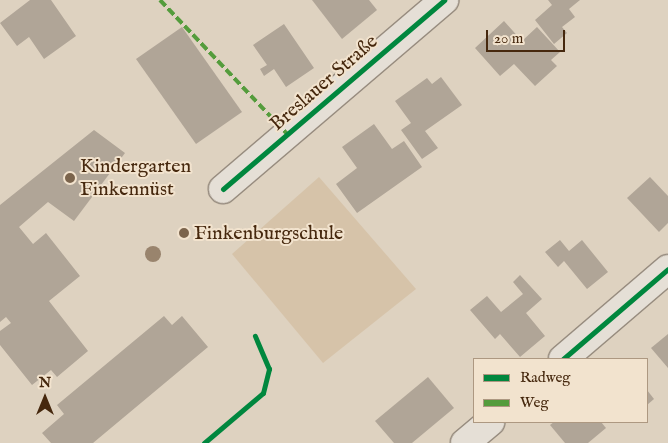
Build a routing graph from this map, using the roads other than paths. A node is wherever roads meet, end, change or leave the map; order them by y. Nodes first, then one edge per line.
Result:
1 (444, 0) edge
2 (223, 189) dead end
3 (668, 269) edge
4 (564, 358) edge
5 (489, 423) edge
6 (466, 443) edge

1 - 2 street, Breslauer Straße
3 - 4 street
5 - 6 street

